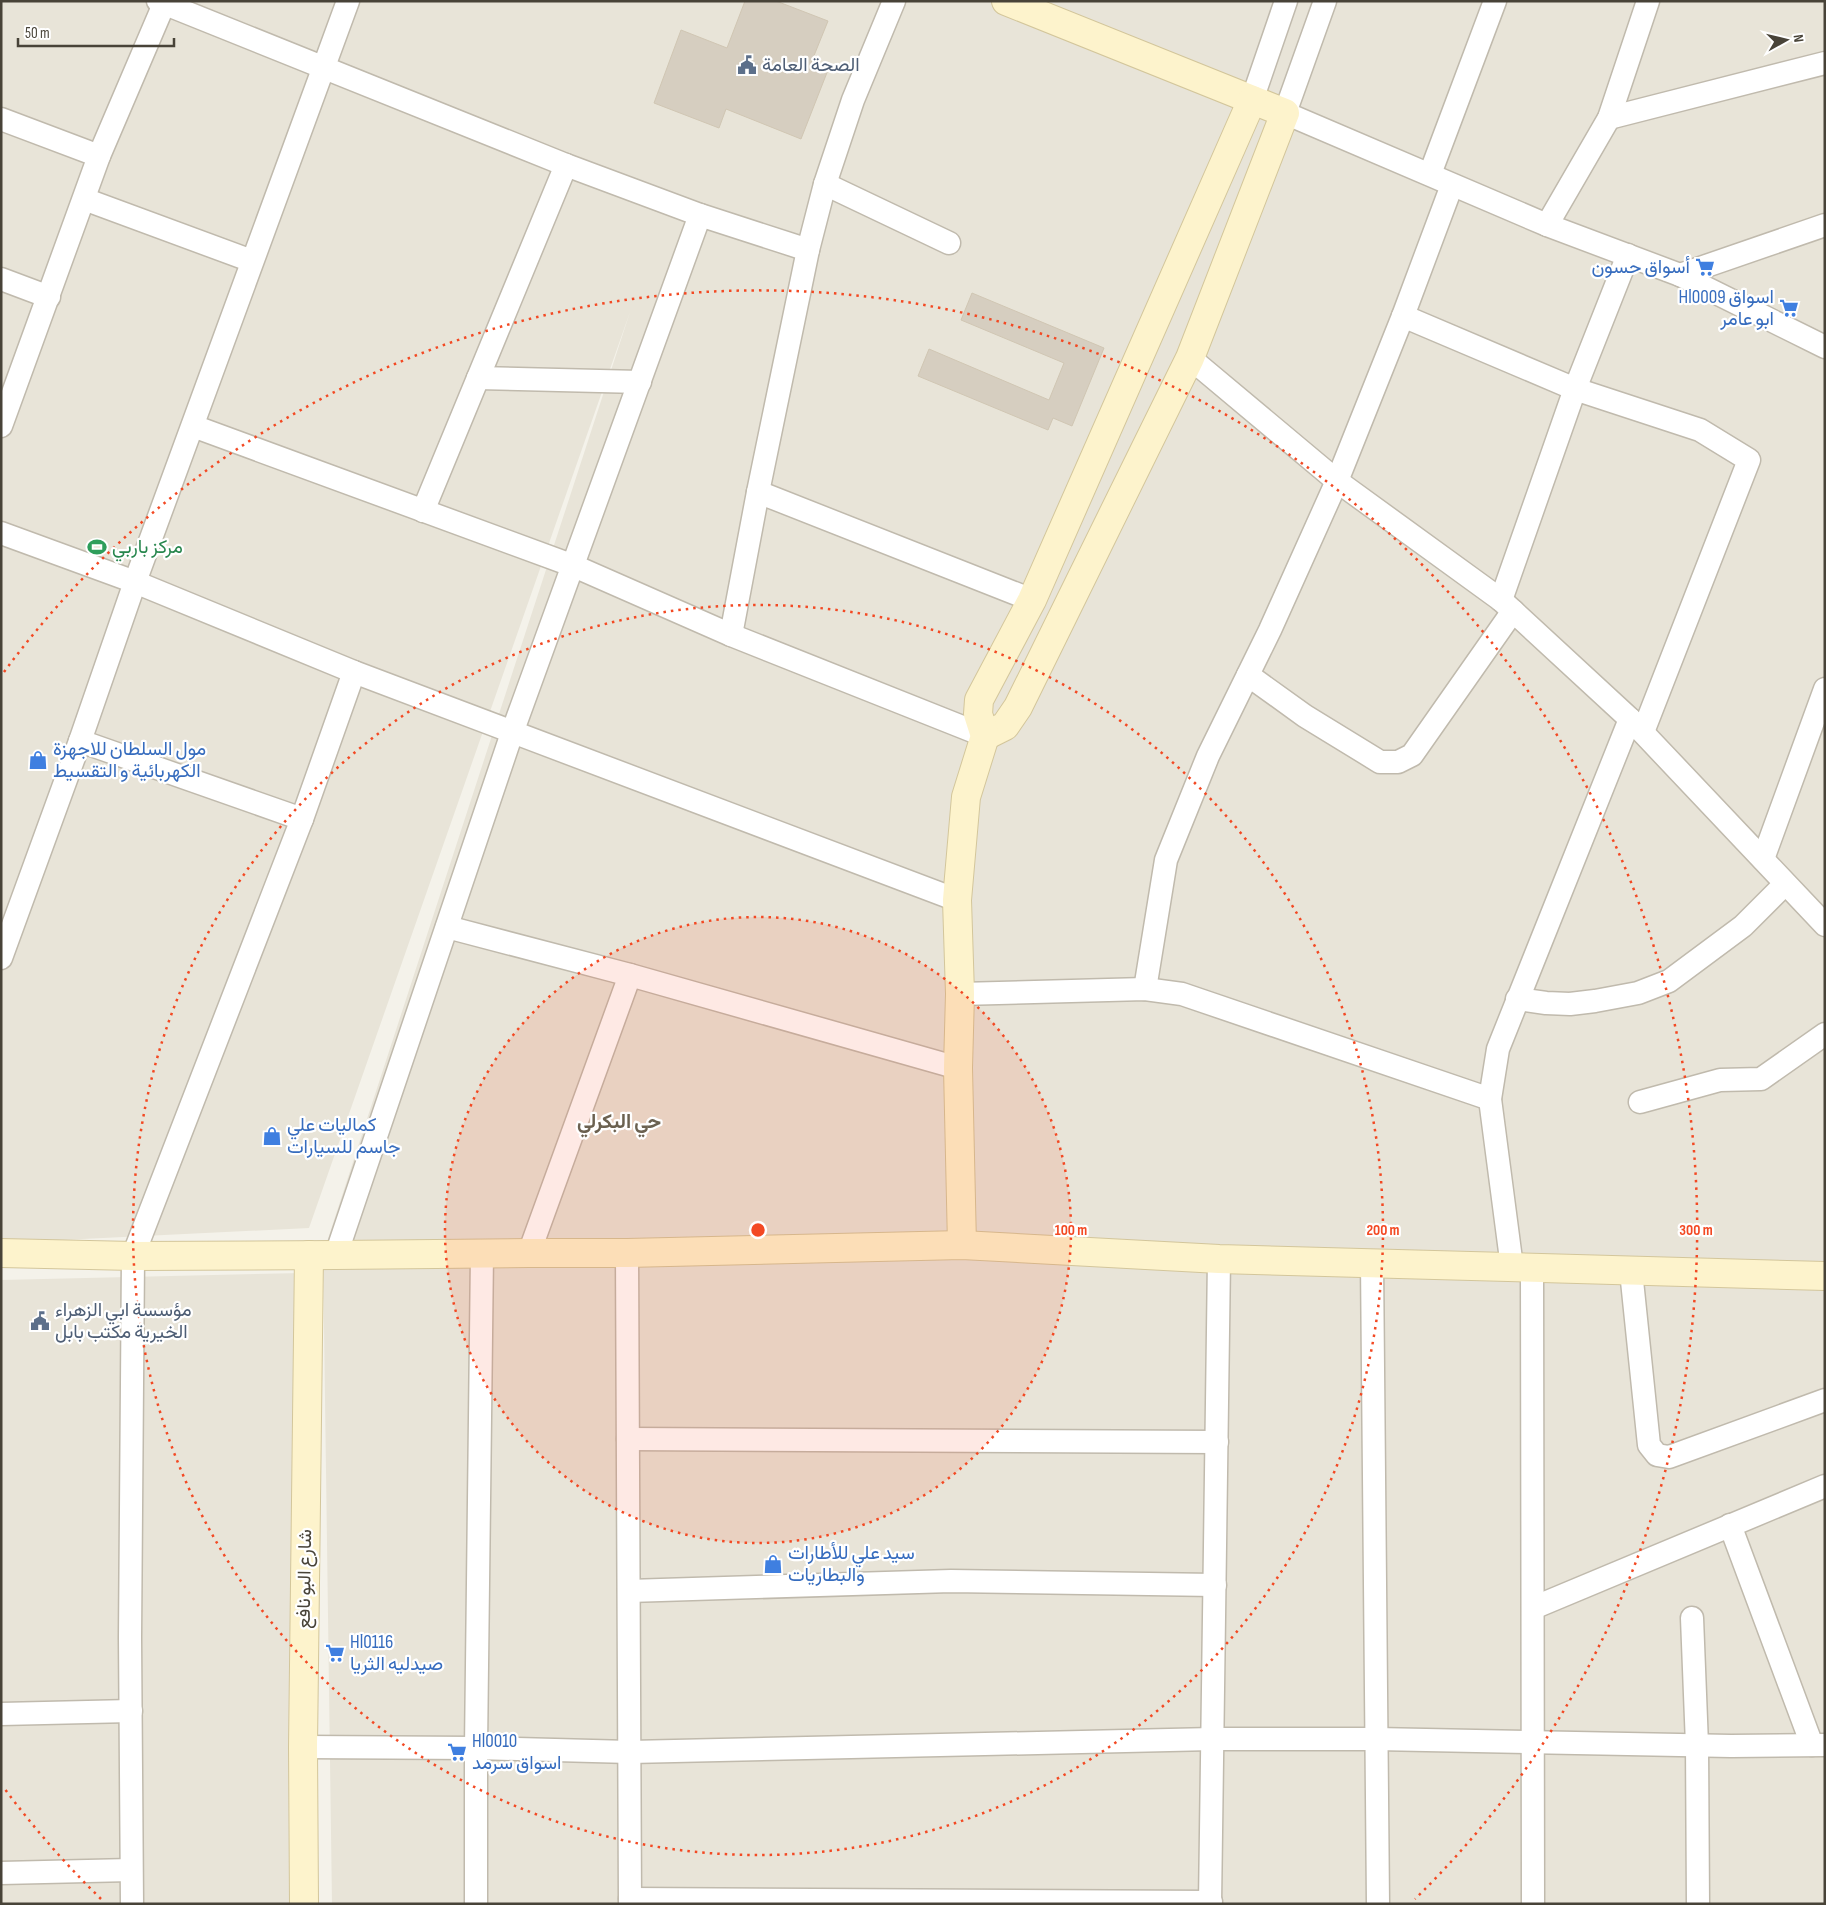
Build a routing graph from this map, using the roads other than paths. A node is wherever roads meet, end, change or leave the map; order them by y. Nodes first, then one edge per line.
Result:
1 (348, 1) edge
2 (894, 1) edge
3 (1006, 1) edge
4 (1286, 1) edge
5 (1325, 1) edge
6 (1495, 1) edge
7 (1648, 1) edge
8 (161, 2) edge
9 (1825, 63) edge
10 (323, 69) junction
11 (1252, 100) junction
12 (1285, 113) junction
13 (1609, 118) junction
14 (1, 119) edge
15 (99, 156) junction
16 (566, 165) junction
17 (1430, 174) junction
18 (825, 184) junction
19 (1452, 185) junction
20 (84, 199) junction
21 (700, 215) junction
22 (1547, 225) junction
23 (1825, 225) edge
24 (949, 242) dead end
25 (808, 250) junction
26 (1628, 255) junction
27 (252, 261) junction
28 (1680, 275) junction
29 (1, 279) edge
30 (50, 297) junction
31 (1404, 316) junction
32 (1825, 347) edge
33 (1190, 358) junction
34 (478, 378) junction
35 (640, 382) junction
36 (1575, 389) junction
37 (1, 426) edge
38 (193, 426) junction
39 (1337, 481) junction
40 (758, 492) junction
41 (423, 511) junction
42 (1, 533) edge
43 (574, 566) junction
44 (135, 582) junction
45 (1032, 600) junction
46 (1507, 605) junction
47 (731, 635) junction
48 (354, 672) junction
49 (1248, 675) junction
50 (1825, 689) edge
51 (1637, 725) junction
52 (512, 733) junction
53 (985, 736) junction
54 (80, 741) junction
55 (302, 819) junction
56 (1763, 859) junction
57 (1785, 884) junction
58 (957, 900) junction
59 (1825, 926) edge
60 (447, 927) junction
61 (1, 958) edge
62 (630, 975) junction
63 (1145, 989) junction
64 (960, 994) junction
65 (1516, 999) junction
66 (1825, 1034) edge
67 (958, 1068) junction
68 (1490, 1099) junction
69 (1640, 1102) dead end
70 (962, 1245) junction
71 (528, 1252) junction
72 (1, 1253) edge
73 (627, 1253) junction
74 (482, 1254) junction
75 (309, 1255) junction
76 (133, 1256) junction
77 (336, 1256) junction
78 (1219, 1259) junction
79 (1372, 1262) junction
80 (1522, 1268) junction
81 (1631, 1271) junction
82 (1825, 1276) edge
83 (1825, 1400) edge
84 (628, 1439) junction
85 (1217, 1442) junction
86 (1825, 1486) edge
87 (1730, 1525) junction
88 (1215, 1585) junction
89 (629, 1591) junction
90 (1533, 1608) junction
91 (1692, 1618) dead end
92 (131, 1711) junction
93 (1, 1714) edge
94 (1213, 1738) junction
95 (1376, 1739) junction
96 (1534, 1742) junction
97 (1697, 1745) junction
98 (1819, 1745) edge
99 (303, 1747) junction
100 (476, 1748) junction
101 (630, 1752) junction
102 (131, 1870) junction
103 (1, 1873) edge
104 (630, 1902) edge
105 (1210, 1903) edge
106 (132, 1904) edge
107 (304, 1904) edge
108 (476, 1904) edge
109 (1378, 1904) edge
110 (1533, 1904) edge
111 (1698, 1904) edge

1 - 10 street
2 - 18 street
3 - 11 street
4 - 11 street
5 - 12 street
6 - 17 street
7 - 13 street
8 - 10 street
8 - 15 street
9 - 13 street
10 - 16 street
10 - 27 street
11 - 12 street
11 - 45 street
12 - 17 street
12 - 33 street
13 - 22 street
14 - 15 street
15 - 20 street
16 - 21 street
16 - 34 street
17 - 19 street
18 - 24 street
18 - 25 street
19 - 22 street
19 - 31 street
20 - 27 street
20 - 30 street
21 - 25 street
21 - 35 street
22 - 26 street
23 - 28 street
25 - 40 street
26 - 28 street
26 - 36 street
27 - 38 street
28 - 32 street
29 - 30 street
30 - 37 street
31 - 36 street
31 - 39 street
33 - 39 street
33 - 53 street
34 - 35 street
34 - 41 street
35 - 43 street
36 - 46 street
36 - 51 street
38 - 41 street
38 - 44 street
39 - 46 street
39 - 49 street
40 - 45 street
40 - 47 street
41 - 43 street
42 - 44 street
43 - 47 street
43 - 52 street
44 - 48 street
44 - 54 street
45 - 53 street
46 - 49 street
46 - 51 street
47 - 53 street
48 - 52 street
48 - 55 street
49 - 63 street
50 - 56 street
51 - 56 street
51 - 65 street
52 - 58 street
52 - 60 street
53 - 58 street
54 - 55 street
54 - 61 street
55 - 76 street
56 - 57 street
57 - 59 street
57 - 65 street
58 - 64 street
60 - 62 street
60 - 77 street
62 - 67 street
62 - 71 street
63 - 64 street
63 - 68 street
64 - 67 street
65 - 68 street
66 - 69 street
67 - 70 street
68 - 80 street
70 - 73 street
70 - 78 street
71 - 73 street
71 - 74 street
72 - 76 street
73 - 84 street
74 - 77 street
74 - 100 street
75 - 76 street
75 - 77 street
75 - 99 street, شارع البو نافع
76 - 92 street
78 - 79 street
78 - 85 street
79 - 80 street
79 - 95 street
80 - 81 street
80 - 90 street
81 - 82 street
81 - 83 street
84 - 85 street
84 - 89 street
85 - 88 street
86 - 87 street
87 - 90 street
87 - 98 street
88 - 89 street
88 - 94 street
89 - 101 street
90 - 96 street
91 - 97 street
92 - 93 street
92 - 102 street
94 - 95 street
94 - 101 street
94 - 105 street
95 - 96 street
95 - 109 street
96 - 97 street
96 - 110 street
97 - 98 street
97 - 111 street
99 - 100 street
99 - 107 street, شارع البو نافع
100 - 101 street
100 - 108 street
101 - 104 street
102 - 103 street
102 - 106 street
104 - 105 street

